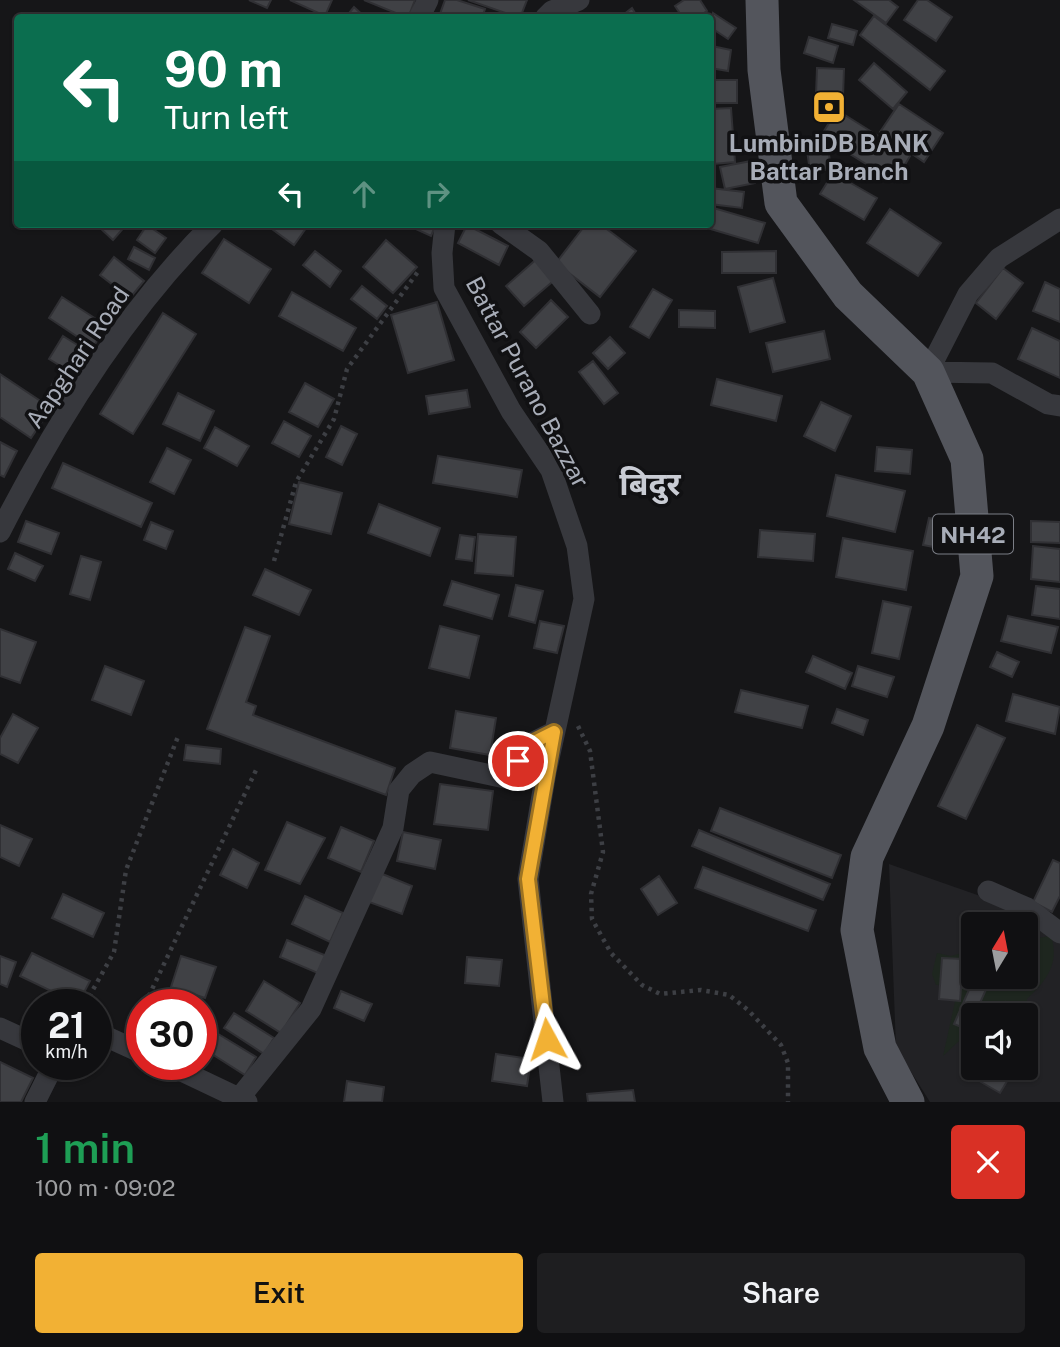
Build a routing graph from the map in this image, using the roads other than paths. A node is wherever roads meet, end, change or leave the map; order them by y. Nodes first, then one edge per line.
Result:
1 (579, 0) edge
2 (762, 0) edge
3 (549, 14) edge
4 (1060, 219) edge
5 (209, 228) edge
6 (445, 228) edge
7 (506, 228) edge
8 (590, 314) dead end
9 (928, 372) junction
10 (1060, 406) edge
11 (0, 532) edge
12 (554, 732) junction
13 (988, 891) dead end
14 (1060, 933) edge
15 (0, 1028) edge
16 (21, 1038) edge
17 (46, 1080) edge
18 (199, 1080) edge
19 (240, 1100) edge
20 (35, 1102) edge
21 (553, 1102) edge
22 (908, 1102) edge

1 - 3 street
2 - 9 main road, NH42
4 - 9 street
5 - 11 street, Aapghari Road
6 - 12 street, Battar Purano Bazzar
7 - 8 street
9 - 10 street
9 - 22 main road, NH42
12 - 19 street
12 - 21 street, Battar Purano Bazzar
13 - 14 street
15 - 16 street
17 - 20 street
18 - 19 street

